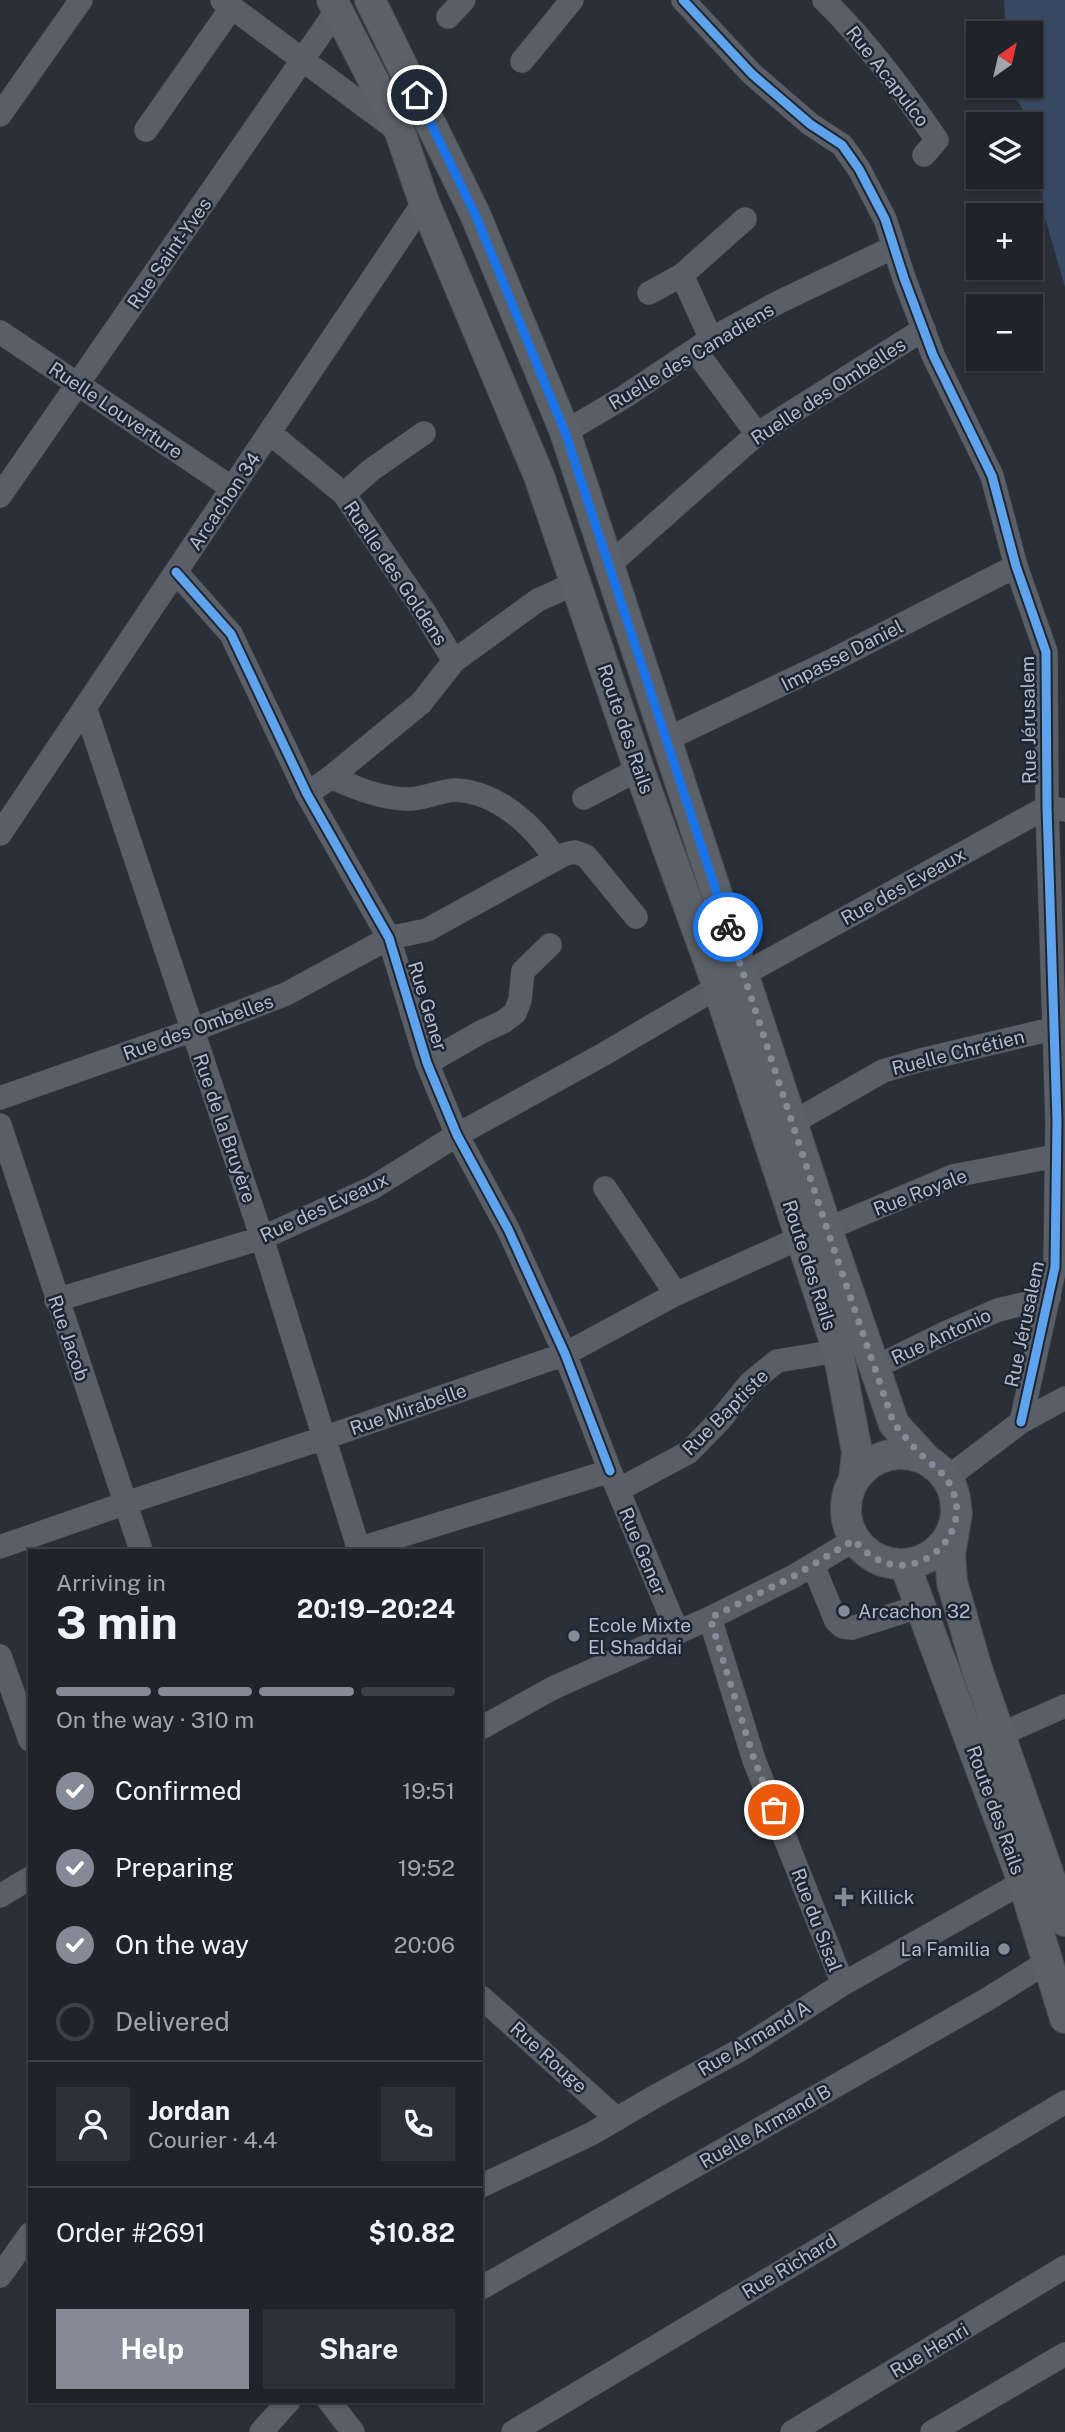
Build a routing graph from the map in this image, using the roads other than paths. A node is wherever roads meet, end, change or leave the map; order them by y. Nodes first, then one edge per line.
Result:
1 (80, 0) edge
2 (370, 0) edge
3 (464, 0) edge
4 (572, 0) edge
5 (684, 0) edge
6 (824, 0) edge
7 (227, 4) edge
8 (335, 5) edge
9 (448, 17) dead end
10 (303, 60) junction
11 (522, 61) dead end
12 (0, 115) edge
13 (146, 130) dead end
14 (400, 132) junction
15 (924, 155) dead end
16 (424, 202) junction
17 (744, 219) dead end
18 (894, 247) junction
19 (682, 275) junction
20 (649, 293) dead end
21 (924, 329) junction
22 (0, 332) edge
23 (703, 345) junction
24 (78, 384) junction
25 (565, 432) junction
26 (270, 433) junction
27 (424, 433) dead end
28 (757, 434) junction
29 (232, 488) junction
30 (344, 494) junction
31 (0, 496) edge
32 (608, 566) junction
33 (1016, 566) junction
34 (176, 572) junction
35 (576, 583) junction
36 (454, 662) junction
37 (85, 707) junction
38 (665, 740) junction
39 (639, 769) junction
40 (331, 777) junction
41 (307, 794) junction
42 (584, 798) dead end
43 (1056, 809) edge
44 (0, 834) edge
45 (555, 859) junction
46 (636, 917) dead end
47 (388, 938) junction
48 (550, 945) dead end
49 (731, 981) junction
50 (1052, 1029) junction
51 (192, 1030) junction
52 (427, 1063) junction
53 (0, 1098) edge
54 (792, 1123) junction
55 (0, 1125) edge
56 (457, 1135) junction
57 (1056, 1156) junction
58 (605, 1188) dead end
59 (1061, 1190) edge
60 (814, 1233) junction
61 (262, 1238) junction
62 (676, 1294) junction
63 (1049, 1298) junction
64 (56, 1300) junction
65 (838, 1350) junction
66 (565, 1354) junction
67 (876, 1367) junction
68 (1065, 1398) edge
69 (1021, 1422) junction
70 (324, 1438) junction
71 (937, 1469) junction
72 (854, 1479) junction
73 (614, 1480) junction
74 (126, 1503) junction
75 (957, 1513) junction
76 (854, 1540) junction
77 (0, 1547) edge
78 (141, 1549) edge
79 (359, 1549) edge
80 (363, 1549) edge
81 (813, 1565) junction
82 (905, 1565) junction
83 (920, 1606) junction
84 (710, 1618) junction
85 (677, 1631) junction
86 (0, 1656) edge
87 (1065, 1706) edge
88 (483, 1727) edge
89 (28, 1734) edge
90 (999, 1735) junction
91 (28, 1879) edge
92 (1023, 1882) junction
93 (0, 1896) edge
94 (1062, 1905) edge
95 (1047, 1962) junction
96 (843, 1984) junction
97 (483, 1999) edge
98 (1065, 2018) edge
99 (1065, 2102) edge
100 (617, 2119) junction
101 (483, 2185) edge
102 (28, 2237) edge
103 (1065, 2267) edge
104 (0, 2276) edge
105 (483, 2287) edge
106 (1065, 2354) edge
107 (287, 2403) edge
108 (331, 2403) edge
109 (261, 2432) edge
110 (353, 2432) edge
111 (513, 2432) edge
112 (792, 2432) edge
113 (932, 2432) edge

1 - 12 street
2 - 25 main road, Route des Rails
3 - 9 street
4 - 11 street
5 - 18 street, Rue Jérusalem
6 - 15 street, Rue Acapulco
7 - 10 street
7 - 13 street
8 - 10 street, Rue Saint-Yves
8 - 14 main road, Route des Rails
10 - 14 street
10 - 24 street, Rue Saint-Yves
14 - 16 main road, Route des Rails
16 - 26 street, Arcachon 34
16 - 35 main road, Route des Rails
17 - 19 street
18 - 21 street, Rue Jérusalem
18 - 23 street, Ruelle des Canadiens
19 - 20 street
19 - 23 street
21 - 28 street, Ruelle des Ombelles
21 - 33 street, Rue Jérusalem
22 - 24 street, Ruelle Louverture
23 - 25 street, Ruelle des Canadiens
23 - 28 street
24 - 29 street, Ruelle Louverture
24 - 31 street, Rue Saint-Yves
25 - 32 main road, Route des Rails
26 - 29 street, Arcachon 34
26 - 30 street, Ruelle des Goldens
27 - 30 street
28 - 32 street, Ruelle des Ombelles
29 - 34 street, Arcachon 34
30 - 36 street, Ruelle des Goldens
32 - 38 main road, Route des Rails
33 - 38 street, Impasse Daniel
33 - 43 street, Rue Jérusalem
34 - 37 street, Arcachon 34
34 - 41 street, Rue Gener
35 - 36 street
35 - 39 main road, Route des Rails
36 - 40 street
37 - 44 street, Arcachon 34
37 - 51 street, Rue de la Bruyère
38 - 49 main road, Route des Rails
39 - 42 street
39 - 49 main road, Route des Rails
40 - 41 street
40 - 45 street
41 - 47 street, Rue Gener
43 - 49 street, Rue des Eveaux
43 - 50 street, Rue Jérusalem
45 - 46 street
45 - 47 street, Rue des Ombelles
47 - 51 street, Rue des Ombelles
47 - 52 street, Rue Gener
48 - 52 street
49 - 54 main road, Route des Rails
49 - 56 street, Rue des Eveaux
49 - 60 main road, Route des Rails
50 - 54 street, Ruelle Chrétien
50 - 57 street, Rue Jérusalem
51 - 53 street, Rue des Ombelles
51 - 61 street, Rue de la Bruyère
52 - 56 street, Rue Gener
54 - 60 main road, Route des Rails
55 - 64 street, Rue Jacob
56 - 61 street, Rue des Eveaux
56 - 66 street, Rue Gener
57 - 59 street, Rue Jérusalem
57 - 60 street, Rue Royale
58 - 62 street
59 - 63 street, Rue Jérusalem
60 - 62 street, Rue Mirabelle
60 - 65 main road, Route des Rails
60 - 67 main road, Route des Rails
61 - 64 street, Rue des Eveaux
61 - 70 street, Rue de la Bruyère
62 - 66 street, Rue Mirabelle
63 - 67 street, Rue Antonio
63 - 69 street, Rue Jérusalem
64 - 74 street, Rue Jacob
65 - 72 main road, Route des Rails
65 - 73 street, Rue Baptiste
66 - 70 street, Rue Mirabelle
66 - 73 street, Rue Gener
67 - 71 main road, Route des Rails
68 - 69 street
69 - 71 street
70 - 74 street, Rue Mirabelle
70 - 79 street, Rue de la Bruyère
71 - 72 main road
71 - 75 main road
72 - 76 main road
73 - 80 street
73 - 85 street, Rue Gener
74 - 77 street, Rue Mirabelle
74 - 78 street, Rue Jacob
75 - 82 main road
75 - 90 main road, Route des Rails
76 - 81 street
76 - 82 main road
81 - 83 street
81 - 84 street
82 - 83 main road, Route des Rails
83 - 92 main road, Route des Rails
84 - 85 street
84 - 96 street, Rue du Sisal
85 - 88 street
86 - 89 street
87 - 90 street
90 - 94 main road, Route des Rails
91 - 93 street
92 - 95 main road, Route des Rails
92 - 96 street, Rue Armand A
95 - 98 main road, Route des Rails
95 - 105 street, Ruelle Armand B
96 - 100 street, Rue Armand A
97 - 100 street, Rue Rouge
99 - 111 street, Rue Richard
100 - 101 street, Rue Armand A
102 - 104 street
103 - 112 street, Rue Henri
106 - 113 street
107 - 109 street
108 - 110 street

